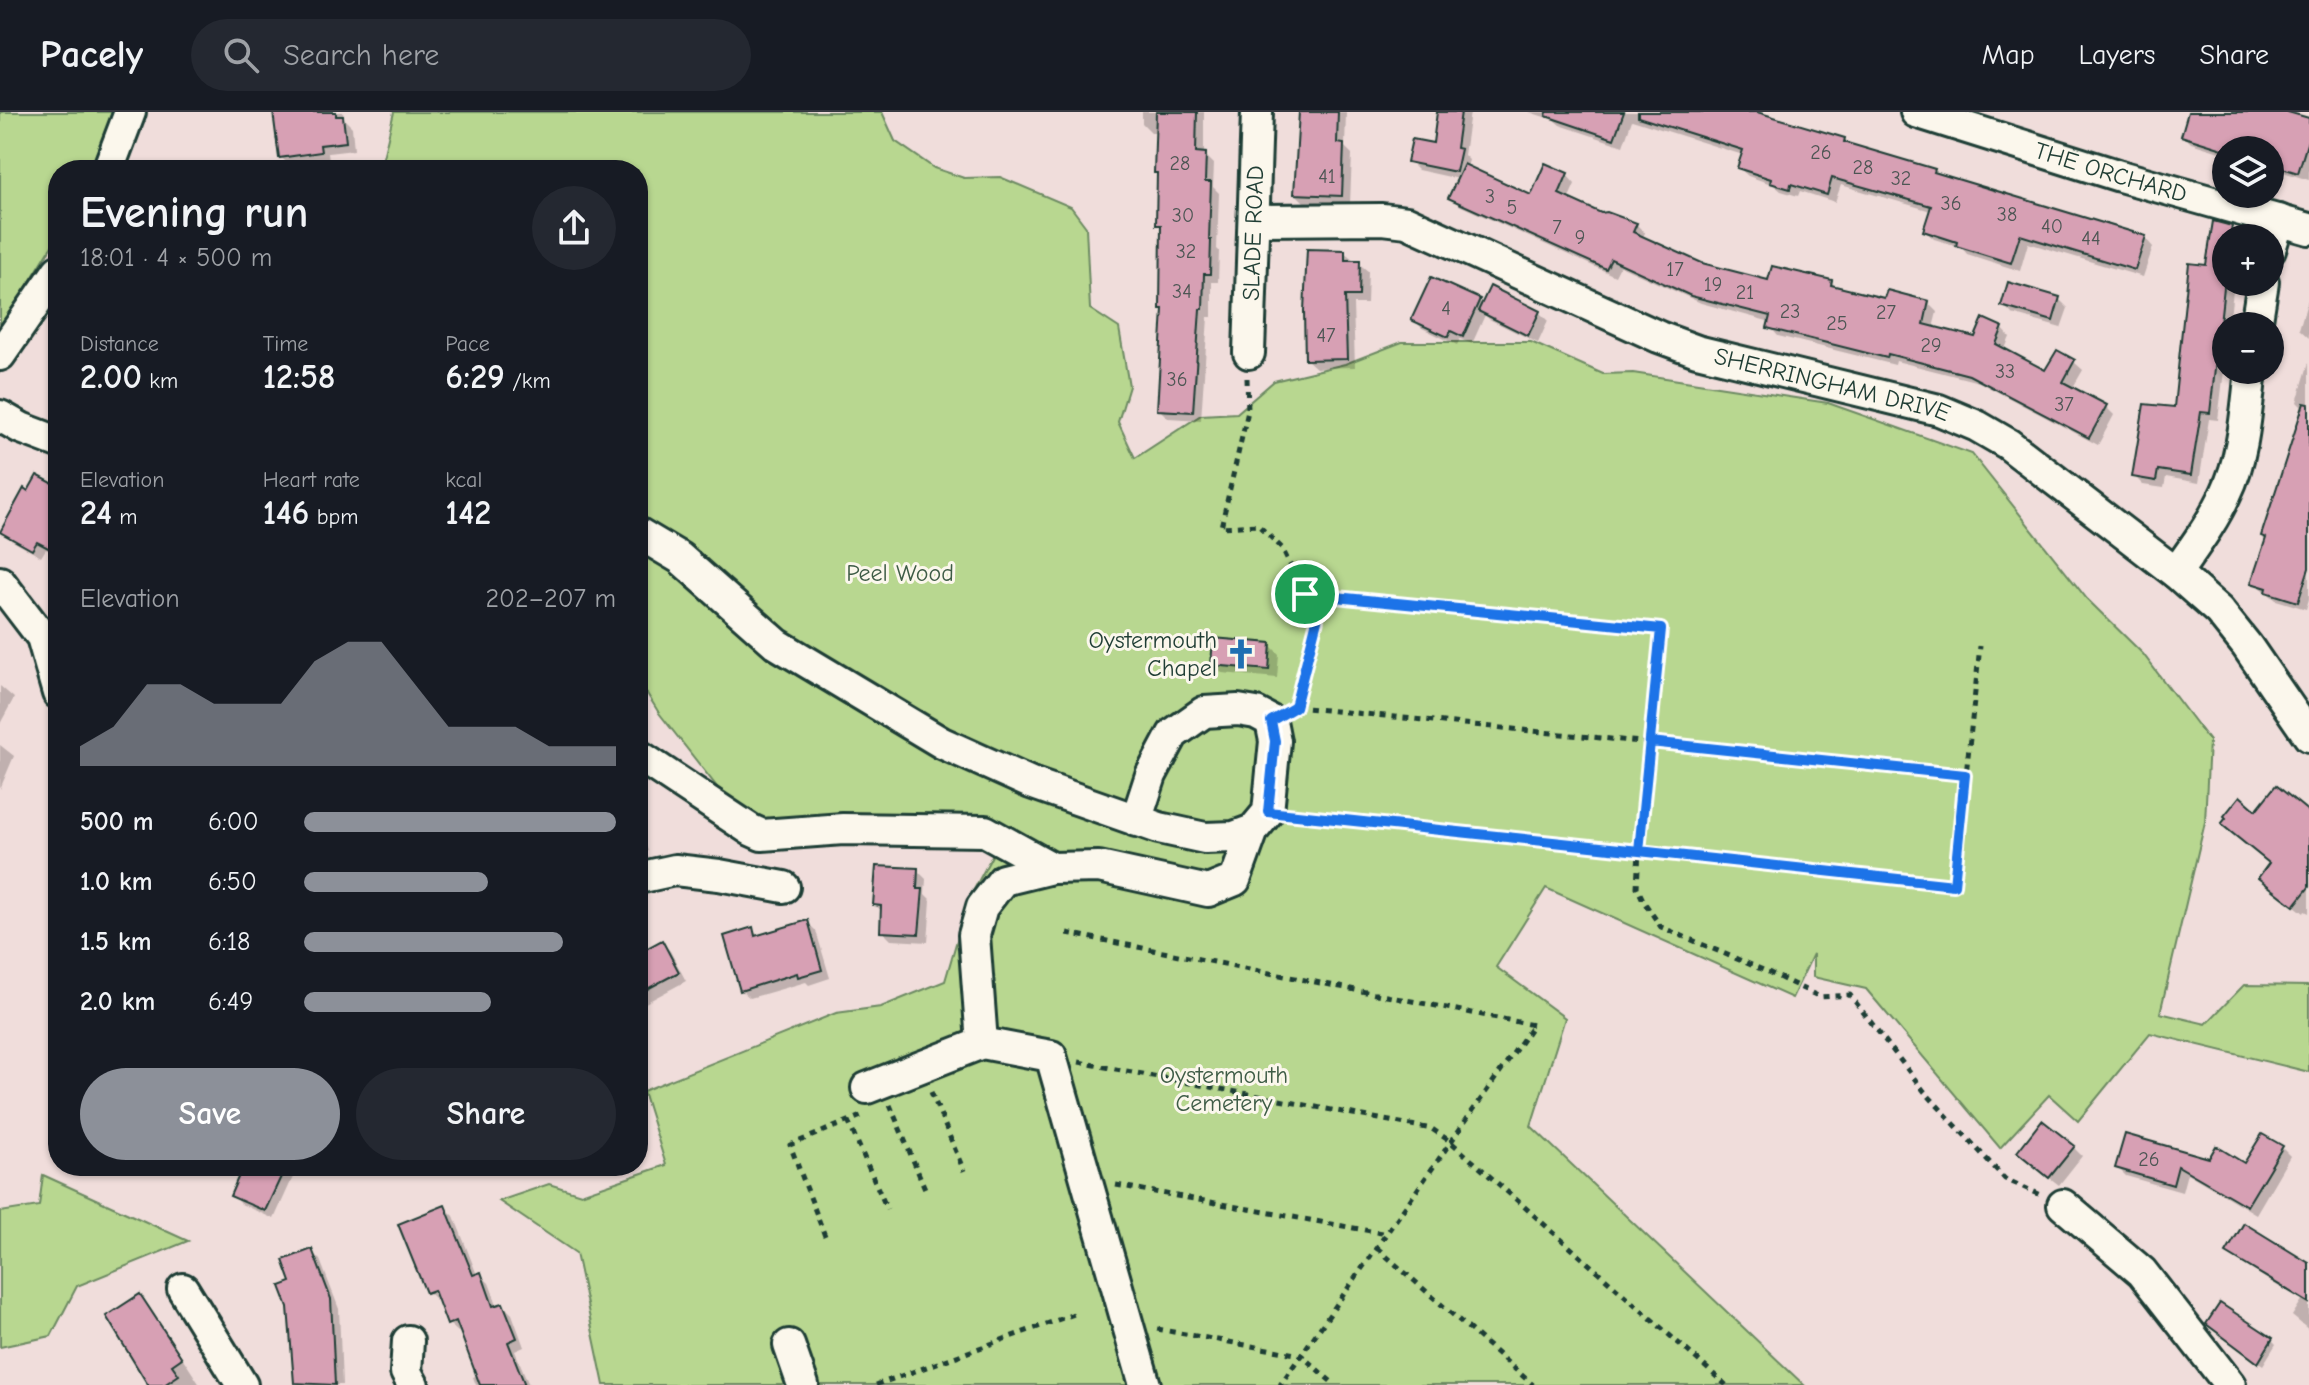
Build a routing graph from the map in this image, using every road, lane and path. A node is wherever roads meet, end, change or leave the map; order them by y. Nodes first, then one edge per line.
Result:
1 (130, 112) edge
2 (1257, 112) edge
3 (1916, 112) edge
4 (112, 160) edge
5 (1254, 220) junction
6 (2279, 220) junction
7 (2278, 224) edge
8 (2309, 229) edge
9 (48, 285) edge
10 (1249, 353) dead end
11 (0, 355) edge
12 (2249, 384) edge
13 (1247, 388) dead end
14 (0, 416) edge
15 (48, 438) edge
16 (648, 539) edge
17 (2176, 573) junction
18 (0, 582) edge
19 (1305, 594) junction
20 (1980, 646) dead end
21 (48, 658) edge
22 (1283, 714) junction
23 (2309, 736) edge
24 (1650, 742) junction
25 (648, 762) edge
26 (1965, 775) junction
27 (1136, 821) junction
28 (1260, 821) junction
29 (1639, 851) junction
30 (1052, 868) junction
31 (648, 876) edge
32 (784, 887) dead end
33 (1067, 933) dead end
34 (982, 1043) junction
35 (1051, 1056) junction
36 (929, 1087) dead end
37 (880, 1097) junction
38 (848, 1121) junction
39 (1451, 1142) junction
40 (964, 1171) dead end
41 (1085, 1180) junction
42 (926, 1191) dead end
43 (2063, 1205) joint
44 (887, 1209) dead end
45 (1387, 1234) junction
46 (825, 1236) dead end
47 (1377, 1248) junction
48 (183, 1289) dead end
49 (1077, 1313) dead end
50 (1126, 1323) junction
51 (408, 1341) dead end
52 (789, 1345) dead end
53 (1301, 1355) junction
54 (404, 1381) edge
55 (242, 1385) edge
56 (803, 1385) edge
57 (876, 1385) edge
58 (1145, 1385) edge
59 (1280, 1385) edge
60 (1335, 1385) edge
61 (1533, 1385) edge
62 (1726, 1385) edge
63 (2230, 1385) edge

1 - 4 street
2 - 5 street, SLADE ROAD
3 - 6 street, THE ORCHARD
5 - 10 street, SLADE ROAD
5 - 17 street, SHERRINGHAM DRIVE
6 - 7 street
6 - 8 street, THE ORCHARD
9 - 11 street
12 - 17 street
13 - 19 path
14 - 15 street
16 - 27 street
17 - 23 street, SHERRINGHAM DRIVE
18 - 21 street
19 - 22 path
19 - 24 path
20 - 26 path
22 - 24 path
22 - 27 street
22 - 28 street
24 - 26 path
24 - 29 path
25 - 30 street
26 - 29 path
27 - 28 street
28 - 29 path
28 - 30 street
29 - 43 path
30 - 34 street
31 - 32 street
33 - 39 path
34 - 35 street
34 - 37 street
35 - 39 path
35 - 41 street
36 - 40 path
37 - 38 path
37 - 42 path
38 - 44 path
38 - 46 path
39 - 45 path
39 - 62 path
41 - 45 path
41 - 50 street
43 - 63 street
45 - 47 path
47 - 53 path
47 - 61 path
48 - 55 street
49 - 57 path
50 - 53 path
50 - 58 street
51 - 54 street
52 - 56 street
53 - 59 path
53 - 60 path

